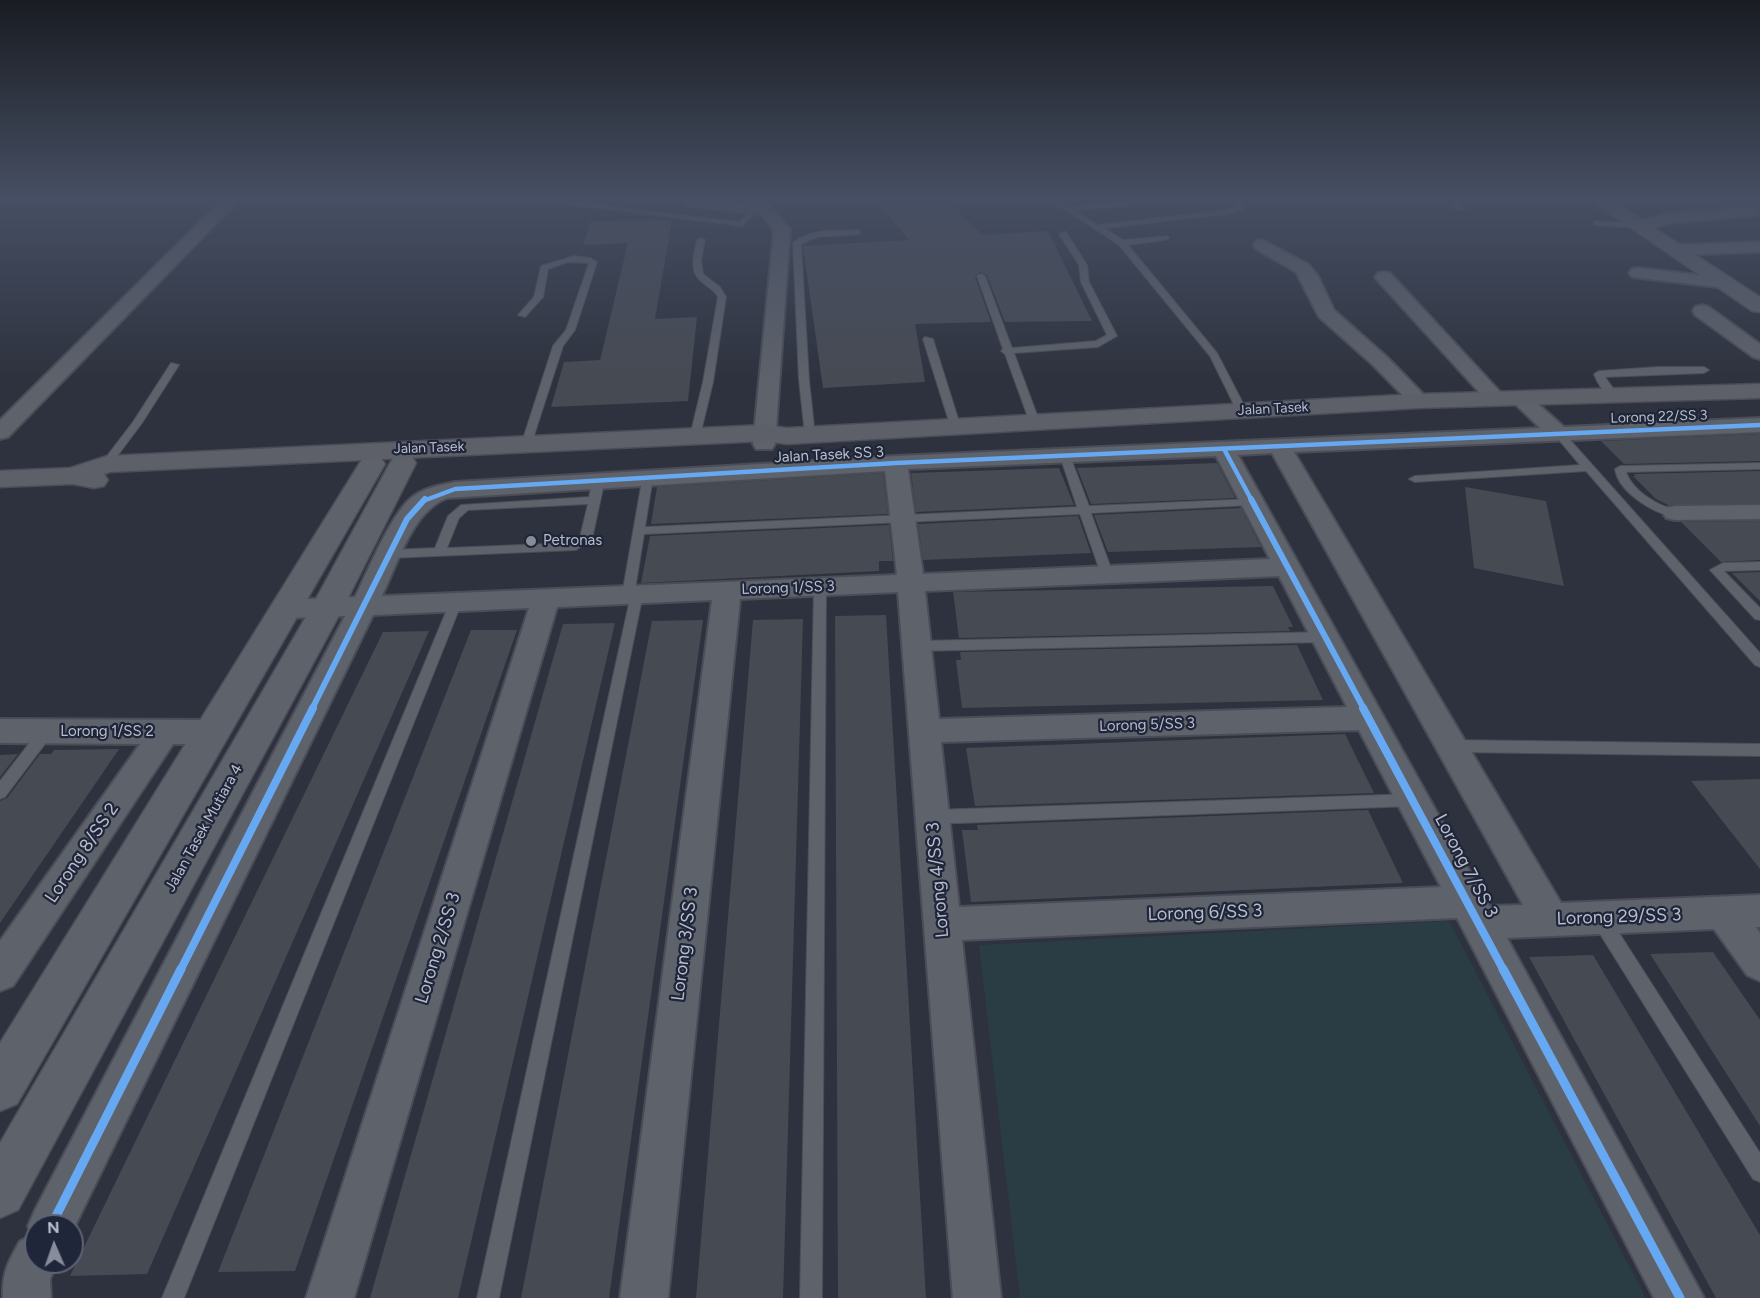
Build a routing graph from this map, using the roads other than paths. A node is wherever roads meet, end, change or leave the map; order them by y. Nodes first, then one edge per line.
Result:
1 (170, 262) edge
2 (563, 262) edge
3 (592, 262) edge
4 (698, 262) edge
5 (782, 262) edge
6 (798, 262) edge
7 (1081, 262) edge
8 (1137, 262) edge
9 (1291, 262) edge
10 (1693, 262) edge
11 (1638, 273) dead end
12 (981, 276) dead end
13 (1384, 277) dead end
14 (1725, 283) junction
15 (1760, 306) edge
16 (1702, 311) dead end
17 (522, 315) dead end
18 (927, 339) dead end
19 (1006, 351) junction
20 (1760, 353) edge
21 (174, 365) dead end
22 (1704, 370) dead end
23 (1760, 391) edge
24 (1613, 395) junction
25 (1507, 398) junction
26 (1419, 401) junction
27 (1242, 411) junction
28 (1035, 423) junction
29 (1760, 425) edge
30 (956, 428) junction
31 (0, 432) edge
32 (1559, 434) junction
33 (695, 436) junction
34 (781, 437) junction
35 (526, 445) junction
36 (1280, 447) junction
37 (1224, 449) junction
38 (620, 454) junction
39 (1065, 456) junction
40 (384, 457) junction
41 (896, 463) junction
42 (1760, 466) edge
43 (1587, 468) junction
44 (91, 473) junction
45 (646, 477) junction
46 (0, 479) edge
47 (1415, 479) dead end
48 (597, 490) junction
49 (1253, 502) junction
50 (1084, 510) junction
51 (1760, 512) edge
52 (1675, 513) joint
53 (903, 518) junction
54 (638, 531) junction
55 (439, 553) junction
56 (390, 554) junction
57 (1760, 566) edge
58 (1288, 567) junction
59 (1107, 574) junction
60 (911, 583) junction
61 (820, 586) junction
62 (727, 591) junction
63 (632, 595) junction
64 (546, 598) junction
65 (456, 602) junction
66 (345, 607) junction
67 (287, 609) junction
68 (1760, 616) edge
69 (1326, 637) junction
70 (916, 646) junction
71 (1760, 662) edge
72 (1370, 718) junction
73 (0, 731) edge
74 (924, 731) junction
75 (46, 732) junction
76 (213, 732) junction
77 (164, 733) junction
78 (1451, 746) junction
79 (1760, 750) edge
80 (0, 793) edge
81 (1413, 800) junction
82 (932, 817) junction
83 (1760, 911) edge
84 (1473, 912) junction
85 (1723, 913) junction
86 (1600, 918) junction
87 (1551, 920) junction
88 (942, 924) junction
89 (1760, 963) edge
90 (0, 973) edge
91 (0, 1087) edge
92 (1760, 1172) edge
93 (0, 1192) edge
94 (57, 1214) edge
95 (28, 1274) edge
96 (27, 1298) edge
97 (173, 1298) edge
98 (330, 1298) edge
99 (488, 1298) edge
100 (644, 1298) edge
101 (811, 1298) edge
102 (977, 1298) edge
103 (1680, 1298) edge

1 - 31 street
2 - 17 lane
3 - 35 lane
4 - 33 lane
5 - 34 street
6 - 34 lane
7 - 19 lane
8 - 27 lane
9 - 26 street
10 - 14 street
11 - 14 street
12 - 19 lane
13 - 25 street
14 - 15 street
16 - 20 street
18 - 30 lane
19 - 28 lane
21 - 44 lane
22 - 24 lane
23 - 24 main road, Jalan Tasek
24 - 25 main road, Jalan Tasek
25 - 26 main road, Jalan Tasek
25 - 32 street
26 - 27 main road, Jalan Tasek
27 - 28 main road, Jalan Tasek
28 - 30 main road, Jalan Tasek
29 - 32 street, Lorong 22/SS 3
30 - 34 main road, Jalan Tasek
32 - 36 street, Lorong 22/SS 3
32 - 43 lane
33 - 34 main road, Jalan Tasek
33 - 35 main road, Jalan Tasek
34 - 38 main road, Jalan Tasek
35 - 40 main road, Jalan Tasek
36 - 37 street, Jalan Tasek SS 3
36 - 78 street
37 - 39 street, Jalan Tasek SS 3
37 - 49 street, Lorong 7/SS 3
38 - 40 main road, Jalan Tasek
38 - 48 street
39 - 41 street, Jalan Tasek SS 3
39 - 50 lane
40 - 44 main road, Jalan Tasek
40 - 44 main road, Jalan Tasek
40 - 66 street, Jalan Tasek Mutiara 4
40 - 67 street
41 - 45 street, Jalan Tasek SS 3
41 - 53 street, Lorong 4/SS 3
42 - 52 lane
43 - 47 lane
43 - 71 lane
44 - 46 main road, Jalan Tasek
45 - 48 street, Jalan Tasek SS 3
45 - 54 lane
48 - 55 lane
48 - 55 lane
48 - 56 street, Jalan Tasek SS 3
49 - 50 lane
49 - 58 street, Lorong 7/SS 3
50 - 53 lane
50 - 59 lane
51 - 52 street
53 - 54 lane
53 - 60 street, Lorong 4/SS 3
54 - 63 lane
55 - 56 lane
56 - 66 street
57 - 68 lane
58 - 59 street, Lorong 1/SS 3
58 - 69 street, Lorong 7/SS 3
59 - 60 street, Lorong 1/SS 3
60 - 61 street, Lorong 1/SS 3
60 - 70 street, Lorong 4/SS 3
61 - 62 street, Lorong 1/SS 3
61 - 101 lane
62 - 63 street, Lorong 1/SS 3
62 - 100 street, Lorong 3/SS 3
63 - 64 street, Lorong 1/SS 3
63 - 99 lane
64 - 65 street, Lorong 1/SS 3
64 - 98 street, Lorong 2/SS 3
65 - 66 street, Lorong 1/SS 3
65 - 97 lane
66 - 67 street, Lorong 1/SS 3
66 - 93 street, Jalan Tasek Mutiara 4
66 - 94 street
67 - 76 street
69 - 70 lane
69 - 72 street, Lorong 7/SS 3
70 - 74 street, Lorong 4/SS 3
72 - 74 street, Lorong 5/SS 3
72 - 81 street, Lorong 7/SS 3
73 - 75 street, Lorong 1/SS 2
74 - 82 street, Lorong 4/SS 3
75 - 77 street, Lorong 1/SS 2
75 - 80 lane
76 - 77 street, Lorong 1/SS 2
76 - 91 street
77 - 90 street, Lorong 8/SS 2
78 - 79 lane
78 - 87 street
81 - 82 lane
81 - 84 street, Lorong 7/SS 3
82 - 88 street, Lorong 4/SS 3
83 - 85 street, Lorong 29/SS 3
84 - 87 street, Lorong 29/SS 3
84 - 88 street, Lorong 6/SS 3
84 - 103 street, Lorong 7/SS 3
85 - 86 street, Lorong 29/SS 3
85 - 89 street
86 - 87 street, Lorong 29/SS 3
86 - 92 lane
88 - 102 street, Lorong 4/SS 3
95 - 96 street

